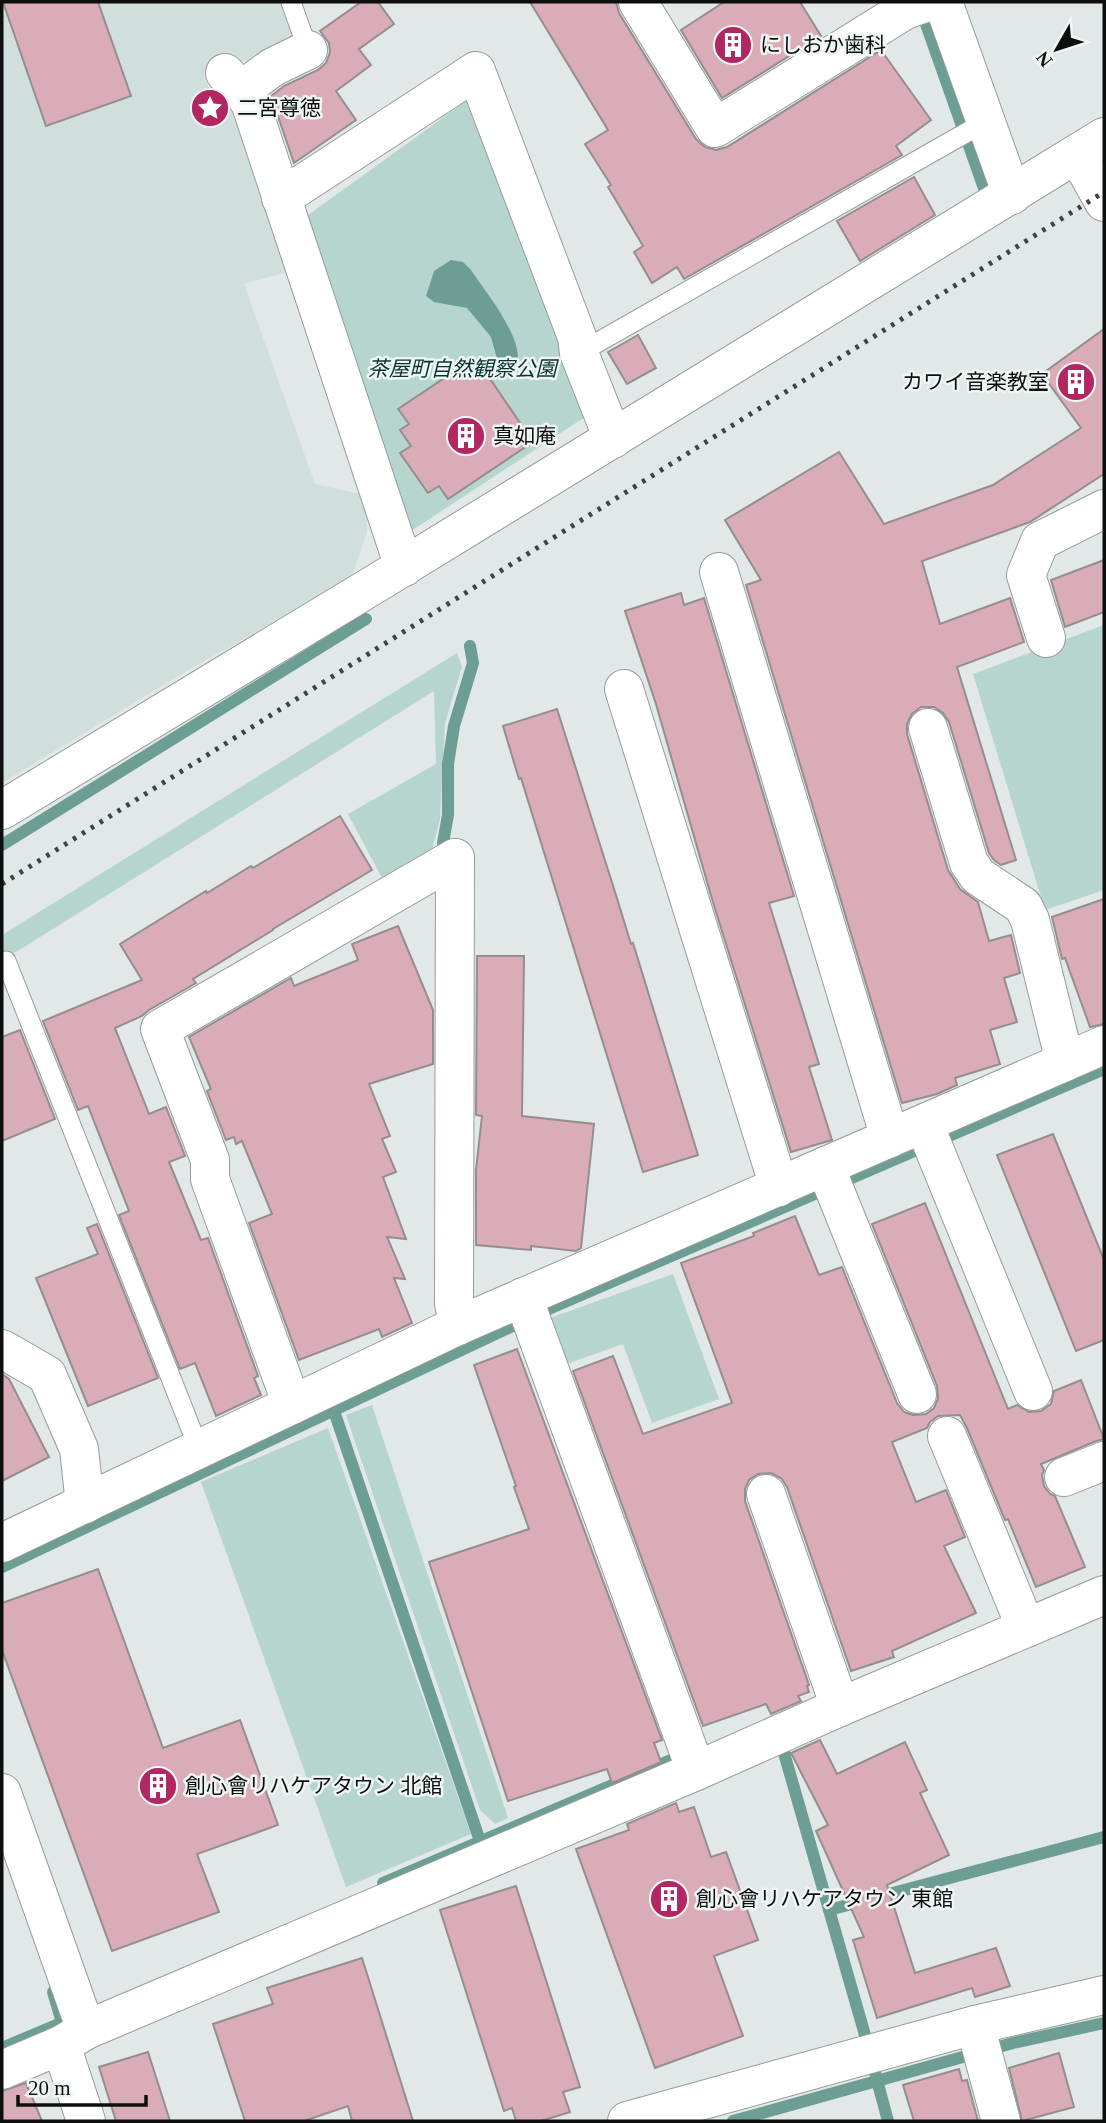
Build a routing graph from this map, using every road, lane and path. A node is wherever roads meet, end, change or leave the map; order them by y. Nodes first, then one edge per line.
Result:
1 (291, 2) edge
2 (638, 2) edge
3 (943, 2) edge
4 (917, 6) edge
5 (309, 50) joint
6 (971, 130) junction
7 (1091, 146) edge
8 (1012, 195) junction
9 (281, 198) junction
10 (1104, 202) edge
11 (579, 353) junction
12 (613, 439) junction
13 (1104, 509) edge
14 (404, 567) junction
15 (719, 572) dead end
16 (1046, 638) dead end
17 (624, 689) dead end
18 (928, 728) dead end
19 (2, 810) edge
20 (6, 961) dead end
21 (1104, 1045) edge
22 (1065, 1062) junction
23 (920, 1137) junction
24 (831, 1182) junction
25 (779, 1186) junction
26 (528, 1311) junction
27 (452, 1328) junction
28 (2, 1349) edge
29 (1033, 1391) dead end
30 (917, 1394) dead end
31 (292, 1405) junction
32 (947, 1436) dead end
33 (199, 1450) junction
34 (1103, 1465) edge
35 (1064, 1477) dead end
36 (766, 1494) dead end
37 (85, 1504) junction
38 (2, 1543) edge
39 (1104, 1595) edge
40 (1021, 1616) junction
41 (836, 1695) junction
42 (692, 1760) junction
43 (2, 1793) edge
44 (1104, 1995) edge
45 (74, 2038) junction
46 (980, 2043) junction
47 (2, 2070) edge
48 (86, 2121) edge
49 (628, 2121) edge
50 (1001, 2121) edge

1 - 5 lane
2 - 4 street
3 - 6 street
5 - 9 street
6 - 8 street
6 - 11 lane
7 - 8 street
7 - 10 street
8 - 12 street
9 - 11 street
9 - 14 street
11 - 12 street
12 - 14 street
13 - 16 street
14 - 19 street
15 - 23 street
17 - 25 street
18 - 22 street
20 - 33 lane
21 - 22 street
22 - 23 street
23 - 24 street
23 - 29 street
24 - 25 street
24 - 30 street
25 - 26 street
26 - 27 street
26 - 42 street
27 - 31 street
27 - 31 street
28 - 37 street
31 - 33 street
32 - 40 street
33 - 37 street
34 - 35 street
36 - 41 street
37 - 38 street
39 - 40 street
40 - 41 street
41 - 42 street
42 - 45 street
43 - 45 street
44 - 46 street
45 - 47 street
45 - 48 street
46 - 49 street
46 - 50 street

